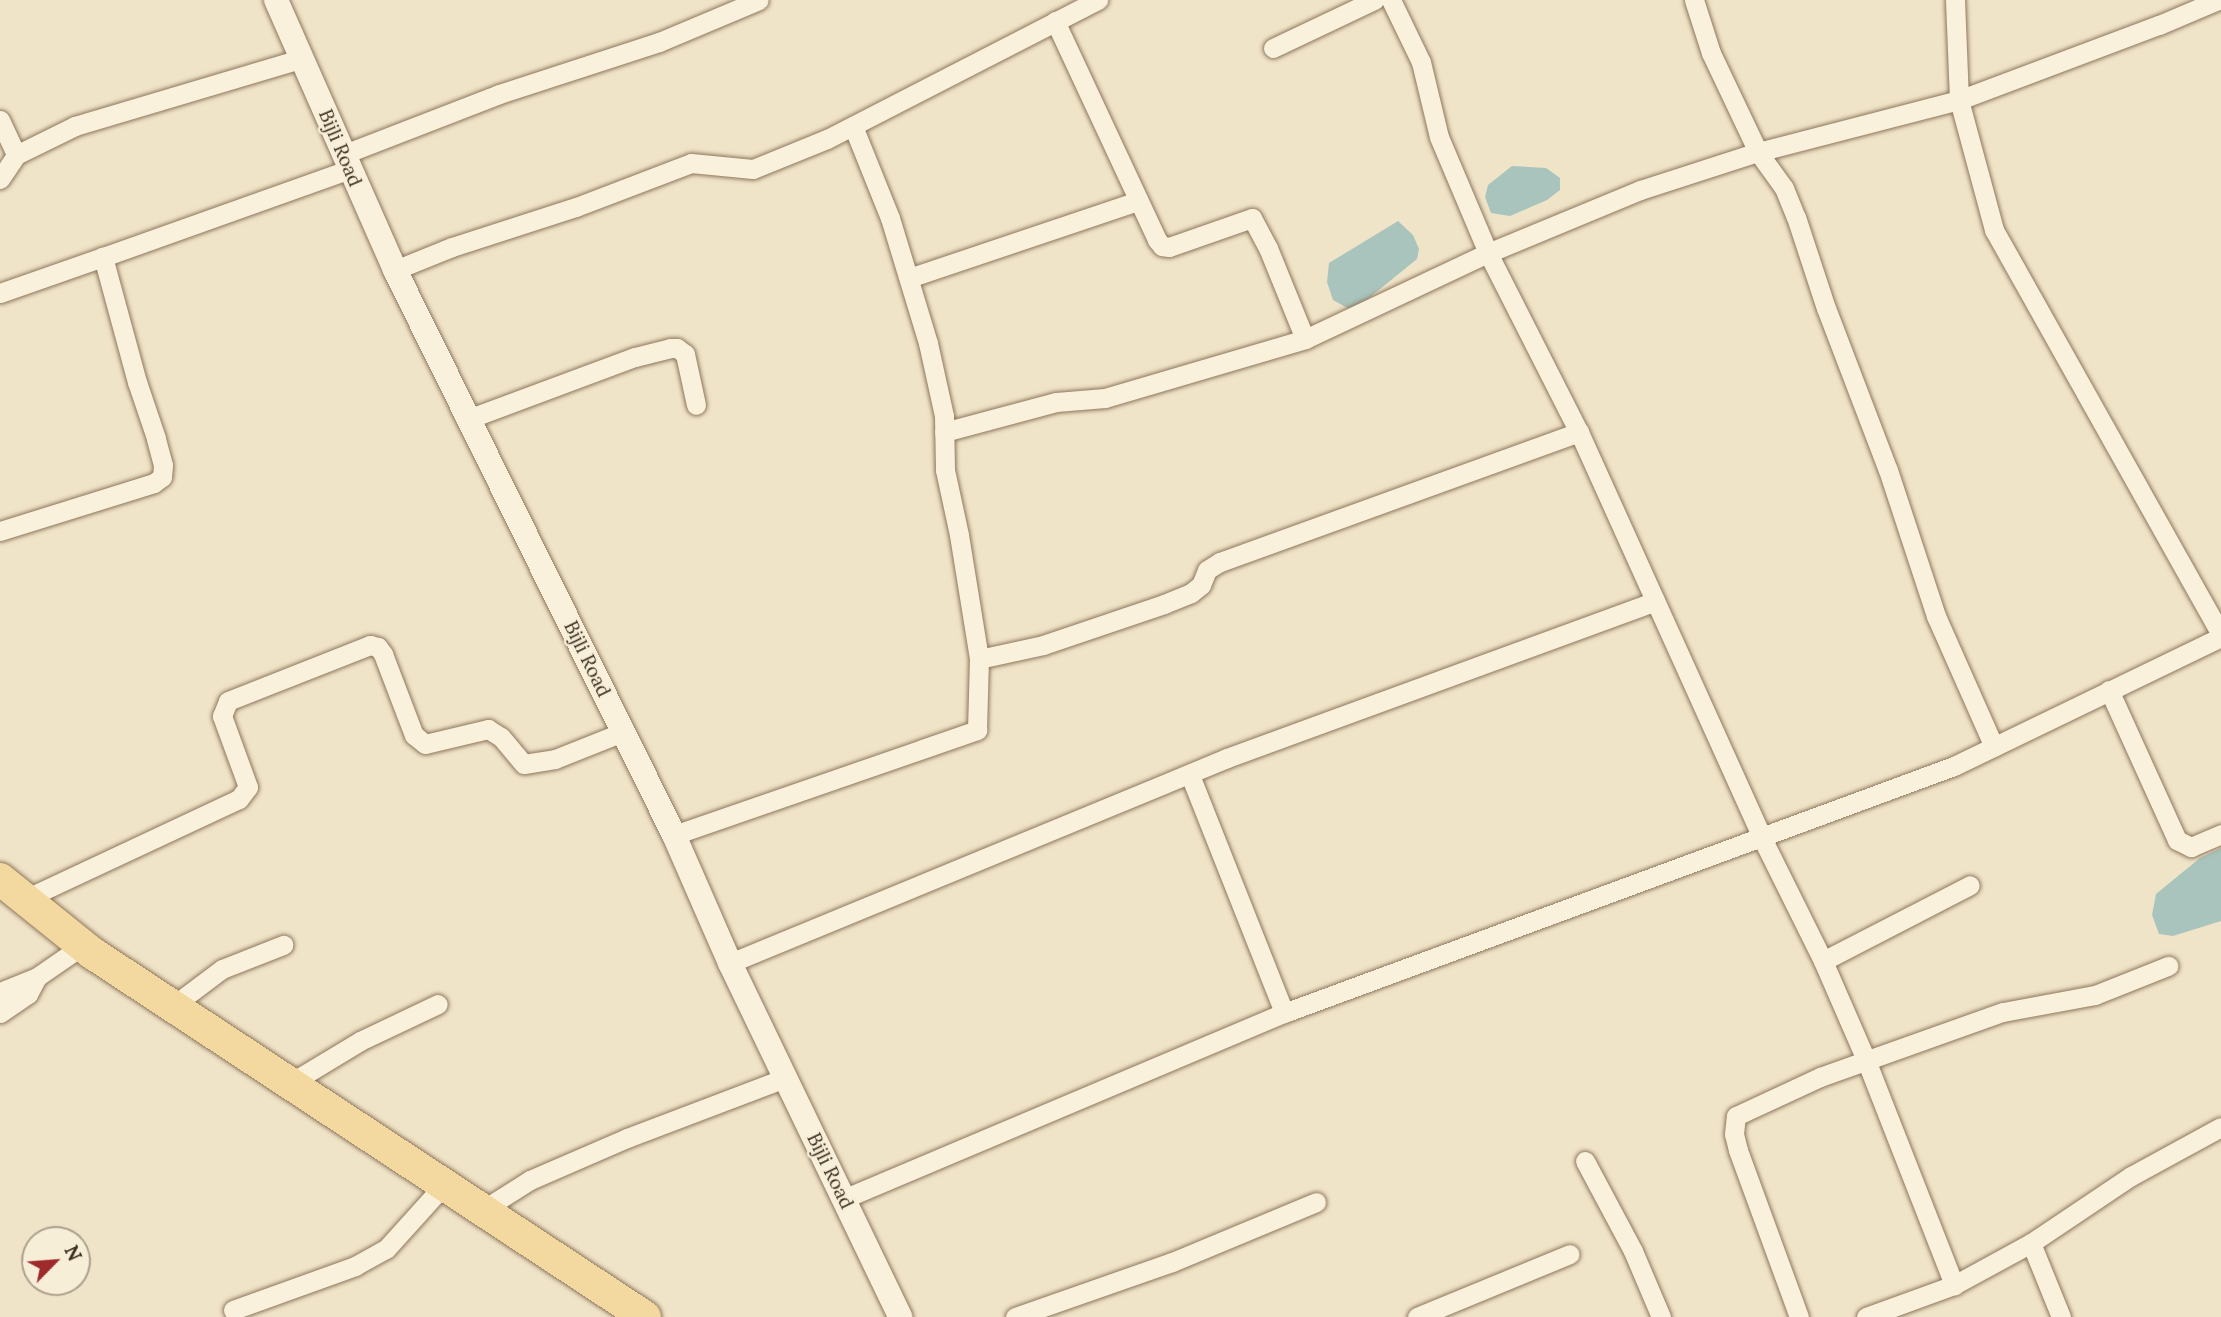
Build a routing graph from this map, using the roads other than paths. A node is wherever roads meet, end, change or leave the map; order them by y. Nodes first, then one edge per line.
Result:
1 (276, 0) edge
2 (759, 0) edge
3 (1098, 0) edge
4 (1374, 0) edge
5 (1391, 0) edge
6 (1693, 0) edge
7 (1955, 0) edge
8 (2218, 0) edge
9 (1055, 21) junction
10 (1273, 48) dead end
11 (303, 58) junction
12 (1959, 100) junction
13 (0, 120) edge
14 (853, 126) junction
15 (1758, 152) junction
16 (16, 155) junction
17 (345, 162) junction
18 (0, 179) edge
19 (1138, 201) junction
20 (1488, 253) junction
21 (103, 257) junction
22 (395, 270) junction
23 (909, 278) junction
24 (0, 293) edge
25 (1305, 340) junction
26 (696, 405) dead end
27 (467, 419) junction
28 (944, 432) junction
29 (1579, 432) junction
30 (0, 531) edge
31 (1655, 601) junction
32 (2221, 636) edge
33 (979, 659) junction
34 (2109, 690) junction
35 (623, 732) junction
36 (1994, 747) junction
37 (1190, 775) junction
38 (2221, 834) edge
39 (674, 835) junction
40 (1762, 838) junction
41 (1970, 885) dead end
42 (11, 889) edge
43 (283, 945) dead end
44 (82, 946) junction
45 (1823, 961) junction
46 (730, 963) junction
47 (2168, 967) dead end
48 (37, 977) junction
49 (0, 992) edge
50 (438, 1004) dead end
51 (174, 1005) junction
52 (0, 1013) edge
53 (1284, 1013) junction
54 (1866, 1060) junction
55 (785, 1077) junction
56 (289, 1084) junction
57 (2221, 1127) edge
58 (1585, 1161) dead end
59 (443, 1186) junction
60 (843, 1199) junction
61 (1316, 1202) dead end
62 (481, 1211) junction
63 (2031, 1243) junction
64 (1570, 1254) dead end
65 (1954, 1285) junction
66 (233, 1310) dead end
67 (645, 1317) edge
68 (901, 1317) edge
69 (1015, 1317) edge
70 (1417, 1317) edge
71 (1661, 1317) edge
72 (1799, 1317) edge
73 (1866, 1317) edge
74 (2061, 1317) edge

1 - 11 street, Bijli Road
2 - 17 street
3 - 9 street
4 - 10 street
5 - 20 street
6 - 15 street
7 - 12 street
8 - 12 street
9 - 14 street
9 - 19 street
11 - 16 street
11 - 17 street, Bijli Road
12 - 15 street
12 - 32 street
13 - 16 street
14 - 22 street
14 - 23 street
15 - 20 street
15 - 36 street
16 - 18 street
17 - 21 street
17 - 22 street, Bijli Road
19 - 23 street
19 - 25 street
20 - 25 street
20 - 29 street
21 - 24 street
21 - 30 street
22 - 27 street, Bijli Road
23 - 28 street
25 - 28 street
26 - 27 street
27 - 35 street, Bijli Road
28 - 33 street
29 - 31 street
29 - 33 street
31 - 37 street
31 - 40 street
32 - 34 street
33 - 39 street
34 - 36 street
34 - 38 street
35 - 39 street, Bijli Road
35 - 42 street
36 - 40 street
37 - 46 street
37 - 53 street
39 - 46 street, Bijli Road
40 - 45 street
40 - 53 street
41 - 45 street
42 - 44 main road
43 - 51 street
44 - 48 street
44 - 51 main road
45 - 54 street
46 - 55 street, Bijli Road
47 - 54 street
48 - 49 street
48 - 52 street
50 - 56 street
51 - 56 main road
53 - 60 street
54 - 65 street
54 - 72 street
55 - 60 street, Bijli Road
55 - 62 street
56 - 59 main road
57 - 63 street
58 - 71 street
59 - 62 main road
59 - 66 street
60 - 68 street, Bijli Road
61 - 69 street
62 - 67 main road
63 - 65 street
63 - 74 street
64 - 70 street
65 - 73 street

